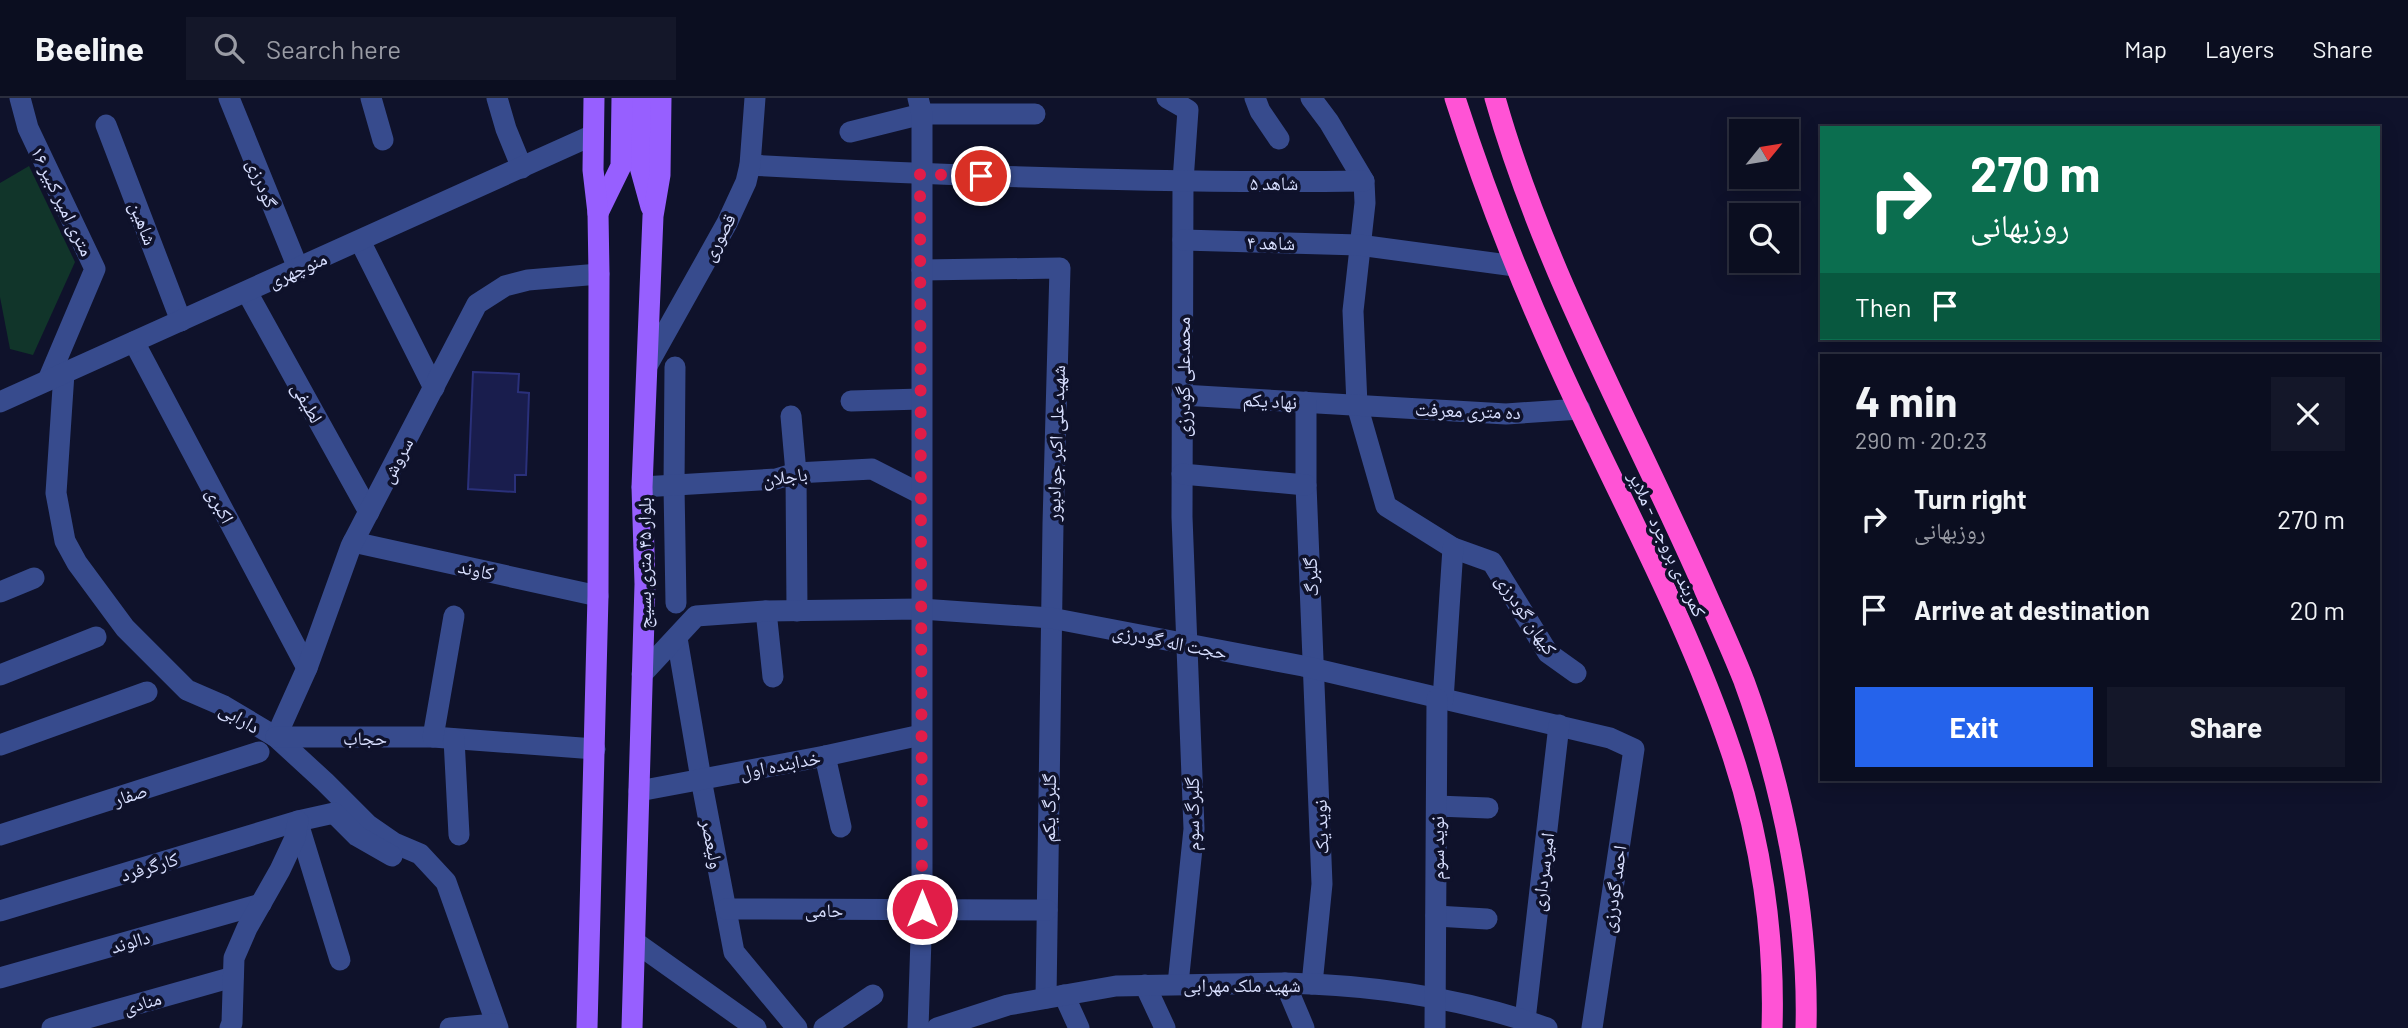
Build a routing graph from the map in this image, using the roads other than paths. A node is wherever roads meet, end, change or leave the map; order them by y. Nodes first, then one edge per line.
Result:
1 (20, 98) edge
2 (229, 98) edge
3 (370, 98) edge
4 (497, 98) edge
5 (594, 98) edge
6 (622, 98) edge
7 (641, 98) edge
8 (661, 98) edge
9 (755, 98) edge
10 (1167, 98) edge
11 (1255, 98) edge
12 (1311, 98) edge
13 (1455, 98) edge
14 (1495, 98) edge
15 (920, 106) edge
16 (1035, 114) dead end
17 (106, 125) dead end
18 (850, 132) dead end
19 (593, 135) junction
20 (1279, 139) dead end
21 (383, 140) dead end
22 (750, 165) junction
23 (631, 167) junction
24 (522, 169) junction
25 (920, 174) junction
26 (1183, 181) junction
27 (1364, 181) junction
28 (598, 213) junction
29 (653, 216) junction
30 (1183, 240) junction
31 (360, 241) junction
32 (1359, 245) junction
33 (1515, 266) junction
34 (298, 268) junction
35 (922, 270) junction
36 (599, 274) junction
37 (247, 292) junction
38 (181, 321) junction
39 (134, 342) junction
40 (648, 364) junction
41 (675, 368) dead end
42 (56, 377) junction
43 (435, 388) junction
44 (1182, 395) junction
45 (921, 399) junction
46 (851, 401) dead end
47 (0, 402) edge
48 (1306, 402) junction
49 (1357, 405) junction
50 (1580, 409) junction
51 (791, 416) dead end
52 (796, 473) junction
53 (1182, 474) junction
54 (1306, 485) junction
55 (674, 486) junction
56 (642, 487) junction
57 (921, 494) junction
58 (369, 512) junction
59 (353, 542) junction
60 (1453, 548) junction
61 (34, 578) dead end
62 (645, 584) junction
63 (0, 592) edge
64 (598, 596) junction
65 (676, 603) junction
66 (921, 609) junction
67 (766, 611) junction
68 (797, 611) junction
69 (454, 616) dead end
70 (696, 616) junction
71 (1051, 618) junction
72 (96, 637) dead end
73 (677, 638) junction
74 (1186, 644) junction
75 (307, 668) junction
76 (1313, 669) junction
77 (1576, 673) dead end
78 (642, 674) junction
79 (0, 675) edge
80 (772, 677) dead end
81 (147, 692) dead end
82 (1440, 700) junction
83 (1559, 724) junction
84 (921, 735) junction
85 (276, 737) junction
86 (433, 737) junction
87 (454, 739) junction
88 (0, 745) edge
89 (595, 749) junction
90 (1634, 749) joint
91 (259, 752) dead end
92 (825, 756) junction
93 (701, 779) junction
94 (639, 791) junction
95 (1437, 806) junction
96 (1488, 808) dead end
97 (298, 821) junction
98 (841, 827) dead end
99 (0, 835) edge
100 (459, 835) dead end
101 (261, 904) junction
102 (726, 909) junction
103 (922, 909) junction
104 (1047, 910) junction
105 (0, 911) edge
106 (1436, 916) junction
107 (1487, 919) dead end
108 (635, 942) junction
109 (340, 960) dead end
110 (233, 977) junction
111 (0, 978) edge
112 (1285, 983) junction
113 (1178, 984) junction
114 (1312, 984) junction
115 (1145, 985) junction
116 (873, 995) dead end
117 (1055, 997) junction
118 (1435, 997) junction
119 (986, 1021) edge
120 (1514, 1021) edge
121 (489, 1026) edge
122 (52, 1028) edge
123 (230, 1028) edge
124 (450, 1028) edge
125 (587, 1028) edge
126 (632, 1028) edge
127 (756, 1028) edge
128 (797, 1028) edge
129 (824, 1028) edge
130 (918, 1028) edge
131 (937, 1028) edge
132 (1079, 1028) edge
133 (1165, 1028) edge
134 (1304, 1028) edge
135 (1435, 1028) edge
136 (1547, 1028) edge
137 (1592, 1028) edge
138 (1772, 1028) edge
139 (1806, 1028) edge

1 - 42 street, ۱۶ متری امیر کبیر
2 - 34 street, گودرزی
3 - 21 street
4 - 24 street
5 - 19 main road
6 - 23 main road
7 - 23 main road
8 - 29 main road, بلوار ۴۵ متری بسیج
9 - 22 street, قصوری
10 - 26 street, محمدعلی گودرزی
11 - 20 street
12 - 27 street
13 - 33 highway, کمربندی بروجرد - ملایر
14 - 139 highway, کمربندی بروجرد - ملایر
15 - 16 street
15 - 18 street
15 - 25 street
17 - 38 street, شاهین
19 - 24 street, منوچهری
19 - 28 main road
22 - 25 street, شاهد ۵
22 - 40 street, قصوری
23 - 28 main road
23 - 29 main road
24 - 31 street, منوچهری
25 - 26 street, شاهد ۵
25 - 35 street
26 - 27 street, شاهد ۵
26 - 30 street, محمدعلی گودرزی
27 - 32 street, کیهان گودرزی
28 - 36 main road
29 - 40 main road, بلوار ۴۵ متری بسیج
30 - 32 street, شاهد ۴
30 - 44 street, محمدعلی گودرزی
31 - 34 street, منوچهری
31 - 43 street
32 - 33 street, شاهد ۴
32 - 49 street, کیهان گودرزی
33 - 50 highway, کمربندی بروجرد - ملایر
34 - 37 street, منوچهری
35 - 45 street
35 - 71 street, شهید علی اکبر جوادپور
36 - 43 street, سروش
36 - 64 main road
37 - 38 street, منوچهری
37 - 58 street, لطیفی
38 - 39 street, منوچهری
39 - 42 street, منوچهری
39 - 75 street, اکبری
40 - 56 main road, بلوار ۴۵ متری بسیج
41 - 55 street
42 - 47 street, منوچهری
42 - 85 street, دارابی
43 - 58 street, سروش
44 - 48 street, نهاد یکم
44 - 53 street, محمدعلی گودرزی
45 - 46 street
45 - 57 street
48 - 49 street, نهاد یکم
48 - 54 street, گلبرگ
49 - 50 street, ده متری معرفت
49 - 60 street, کیهان گودرزی
50 - 138 highway, کمربندی بروجرد - ملایر
51 - 52 street
52 - 55 street, باجلان
52 - 57 street, باجلان
52 - 68 street
53 - 54 street
53 - 74 street, محمدعلی گودرزی
54 - 76 street, گلبرگ
55 - 56 street, باجلان
55 - 65 street
56 - 62 main road, بلوار ۴۵ متری بسیج
57 - 66 street
58 - 59 street, سروش
59 - 64 street, کاوند
59 - 75 street, سروش
60 - 77 street, کیهان گودرزی
60 - 82 street, نوید سوم
61 - 63 street
62 - 65 street
62 - 78 main road, بلوار ۴۵ متری بسیج
64 - 89 main road
65 - 70 street
66 - 68 street, حجت اله گودرزی
66 - 71 street, حجت اله گودرزی
66 - 84 street
67 - 68 street, حجت اله گودرزی
67 - 70 street, حجت اله گودرزی
67 - 80 street
69 - 86 street
70 - 73 street
71 - 74 street, حجت اله گودرزی
71 - 104 street, گلبرگ یکم
72 - 79 street
73 - 78 street
73 - 93 street, ولیعصر
74 - 76 street, حجت اله گودرزی
74 - 113 street, گلبرگ سوم
75 - 85 street, سروش
76 - 82 street, حجت اله گودرزی
76 - 114 street, نوید یک
78 - 94 main road, بلوار ۴۵ متری بسیج
81 - 88 street
82 - 83 street, حجت اله گودرزی
82 - 95 street, نوید سوم
83 - 90 street, حجت اله گودرزی
83 - 120 street, امیرسرداری
84 - 92 street, خدابنده اول
84 - 103 street
85 - 86 street, حجاب
85 - 121 street, دارابی
86 - 87 street, حجاب
87 - 89 street, حجاب
87 - 100 street
89 - 125 main road
90 - 137 street, احمد گودرزی
91 - 99 street, صفار
92 - 93 street, خدابنده اول
92 - 98 street
93 - 94 street, خدابنده اول
93 - 102 street, ولیعصر
94 - 108 main road, بلوار ۴۵ متری بسیج
95 - 96 street
95 - 106 street, نوید سوم
97 - 101 street
97 - 105 street, کارگرفرد
97 - 109 street
97 - 121 street, کارگرفرد
101 - 110 street
101 - 111 street, دالوند
102 - 103 street, حامی
102 - 128 street, ولیعصر
103 - 104 street, حامی
103 - 130 street
104 - 117 street, گلبرگ یکم
106 - 107 street
106 - 118 street, نوید سوم
108 - 126 main road, بلوار ۴۵ متری بسیج
108 - 127 street
110 - 122 street, منادی
110 - 123 street
112 - 113 street, شهید ملک مهرابی
112 - 114 street, شهید ملک مهرابی
112 - 134 street
113 - 115 street, شهید ملک مهرابی
114 - 118 street, شهید ملک مهرابی
115 - 117 street, شهید ملک مهرابی
115 - 133 street
116 - 129 street
117 - 119 street, شهید ملک مهرابی
117 - 132 street
118 - 120 street, شهید ملک مهرابی
118 - 135 street, نوید سوم
119 - 131 street, شهید ملک مهرابی
120 - 136 street, شهید ملک مهرابی
121 - 124 street

